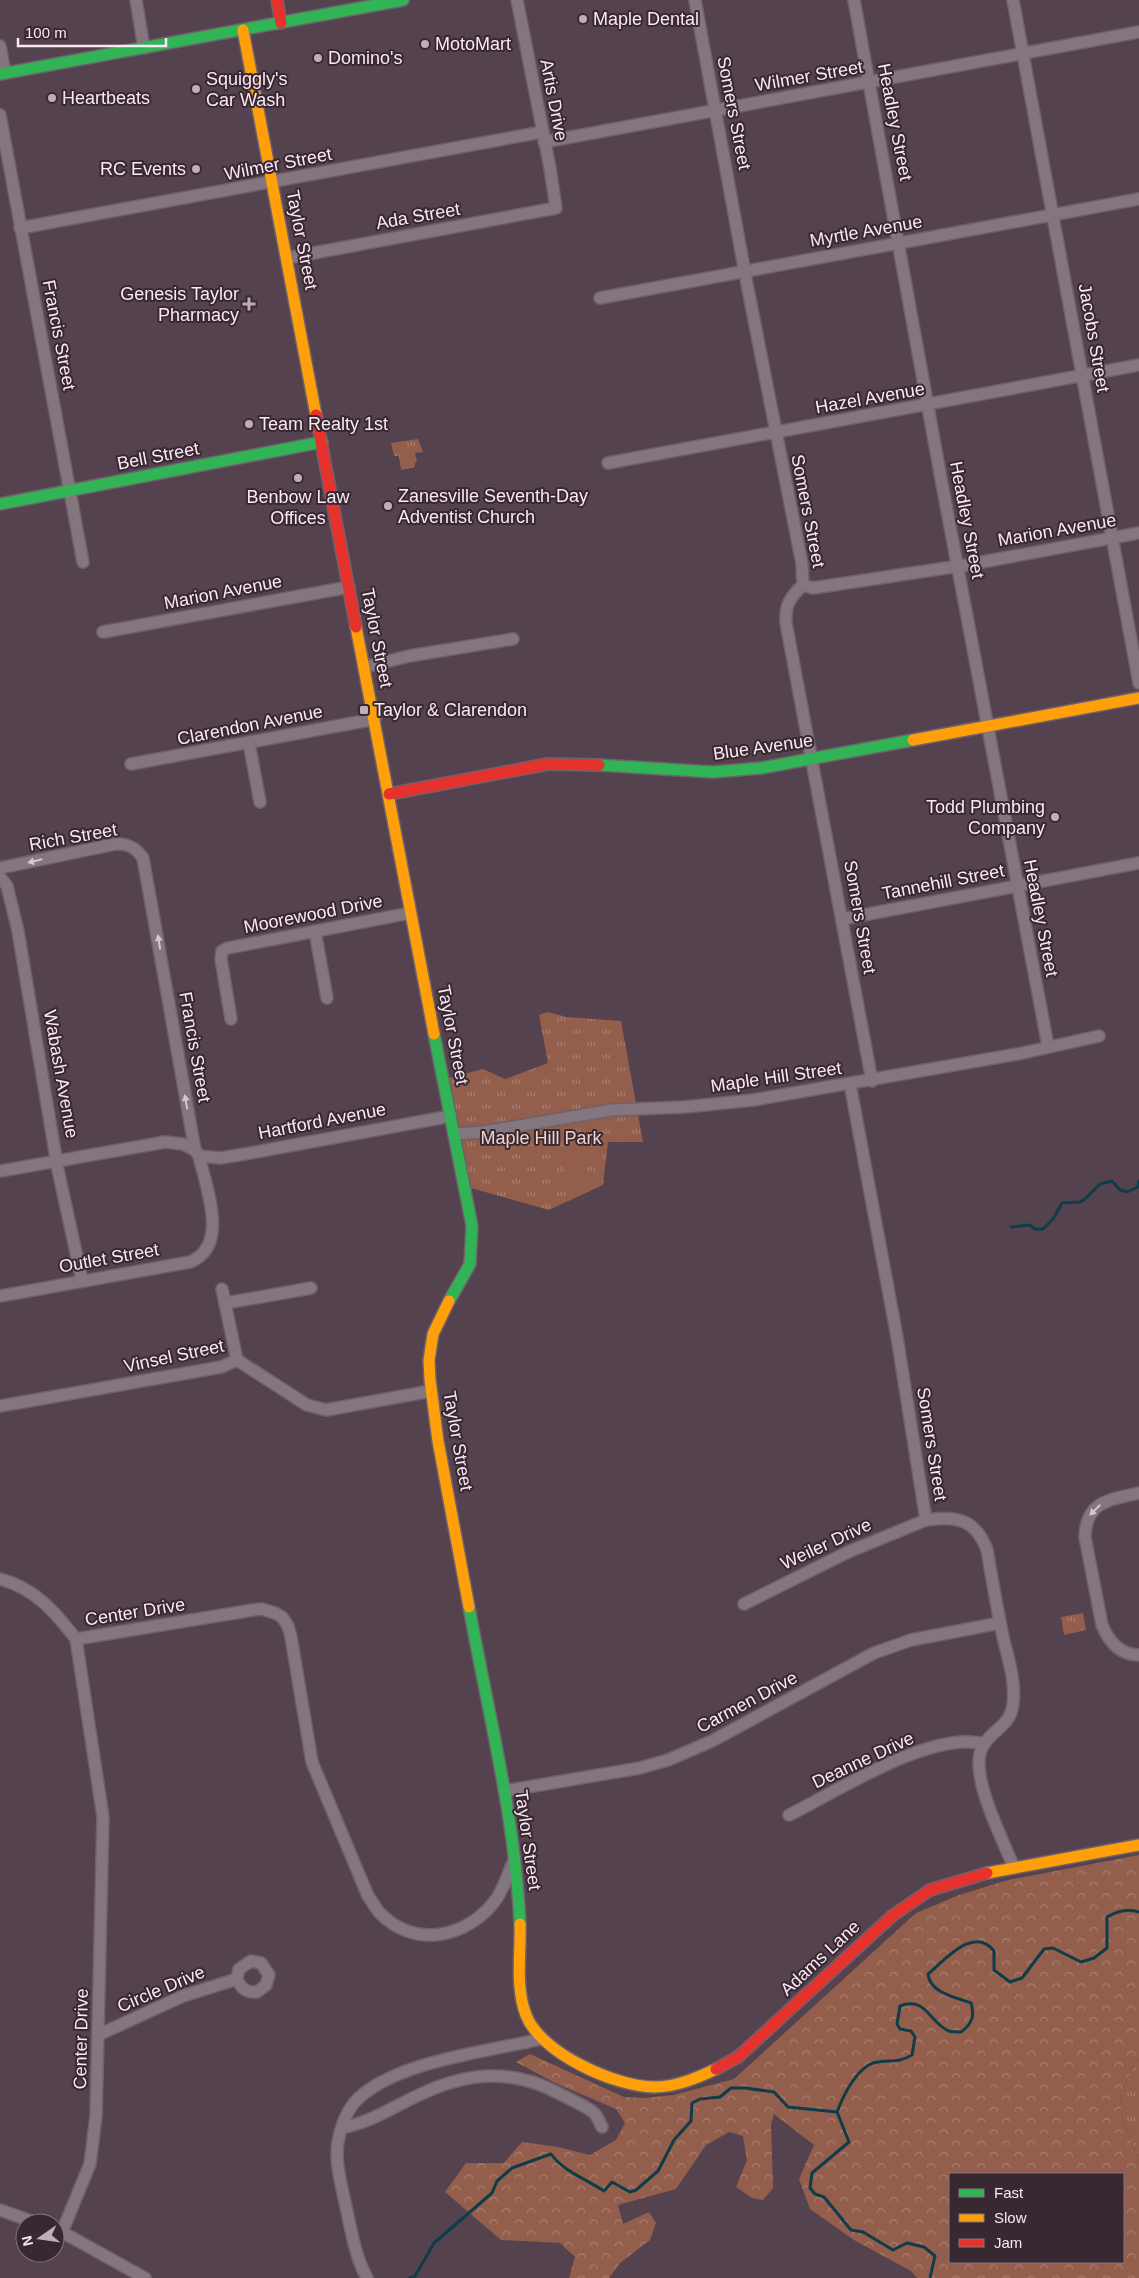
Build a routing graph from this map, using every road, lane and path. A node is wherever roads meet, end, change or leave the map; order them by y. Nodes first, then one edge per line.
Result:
1 (136, 0) edge
2 (277, 0) edge
3 (403, 0) edge
4 (517, 0) edge
5 (695, 0) edge
6 (854, 0) edge
7 (1014, 0) edge
8 (281, 23) junction
9 (243, 30) junction
10 (1139, 32) edge
11 (0, 46) edge
12 (144, 48) junction
13 (1023, 53) junction
14 (2, 74) edge
15 (870, 82) junction
16 (715, 111) junction
17 (0, 115) edge
18 (543, 137) junction
19 (273, 182) junction
20 (1139, 199) edge
21 (556, 208) joint
22 (1054, 215) junction
23 (20, 228) junction
24 (900, 243) junction
25 (287, 258) junction
26 (745, 271) junction
27 (600, 298) dead end
28 (1139, 365) edge
29 (1084, 375) junction
30 (928, 405) junction
31 (776, 433) junction
32 (322, 442) junction
33 (608, 463) dead end
34 (70, 490) junction
35 (0, 504) edge
36 (1139, 533) edge
37 (1113, 538) junction
38 (83, 562) dead end
39 (957, 565) junction
40 (803, 585) junction
41 (350, 586) junction
42 (103, 632) dead end
43 (513, 638) dead end
44 (365, 667) junction
45 (1139, 683) edge
46 (1139, 698) edge
47 (375, 719) junction
48 (989, 726) junction
49 (249, 743) junction
50 (812, 758) junction
51 (131, 764) dead end
52 (389, 794) junction
53 (260, 802) dead end
54 (144, 861) joint
55 (1139, 863) edge
56 (0, 868) edge
57 (0, 877) edge
58 (1017, 886) junction
59 (410, 913) junction
60 (842, 919) junction
61 (315, 931) junction
62 (327, 998) dead end
63 (231, 1019) dead end
64 (1099, 1036) dead end
65 (1048, 1046) junction
66 (872, 1081) junction
67 (850, 1084) junction
68 (451, 1116) junction
69 (455, 1134) junction
70 (197, 1153) junction
71 (57, 1160) junction
72 (0, 1171) edge
73 (212, 1238) joint
74 (82, 1280) junction
75 (311, 1288) dead end
76 (222, 1289) dead end
77 (0, 1296) edge
78 (226, 1304) junction
79 (237, 1360) junction
80 (431, 1391) junction
81 (0, 1406) edge
82 (1139, 1493) edge
83 (926, 1520) junction
84 (0, 1579) edge
85 (744, 1604) dead end
86 (1000, 1623) junction
87 (76, 1640) junction
88 (1139, 1655) edge
89 (984, 1743) junction
90 (504, 1791) junction
91 (788, 1815) dead end
92 (1139, 1844) edge
93 (515, 1858) junction
94 (1014, 1868) junction
95 (237, 1978) dead end
96 (98, 2035) junction
97 (541, 2039) junction
98 (602, 2127) dead end
99 (342, 2128) junction
100 (0, 2210) edge
101 (15, 2215) edge
102 (65, 2219) edge
103 (65, 2234) edge
104 (145, 2278) edge
105 (366, 2278) edge

1 - 12 street
2 - 8 street
3 - 8 street
4 - 18 street, Artis Drive
5 - 16 street, Somers Street
6 - 15 street, Headley Street
7 - 13 street, Jacobs Street
8 - 9 street
9 - 12 street
9 - 19 street, Taylor Street
10 - 13 street, Wilmer Street
11 - 14 street
12 - 14 street
13 - 15 street, Wilmer Street
13 - 22 street, Jacobs Street
15 - 16 street, Wilmer Street
15 - 24 street, Headley Street
16 - 18 street, Wilmer Street
16 - 26 street, Somers Street
17 - 23 street, Francis Street
18 - 19 street, Wilmer Street
18 - 21 street, Artis Drive
19 - 23 street, Wilmer Street
19 - 25 street, Taylor Street
20 - 22 street, Myrtle Avenue
21 - 25 street, Ada Street
22 - 24 street, Myrtle Avenue
22 - 29 street, Jacobs Street
23 - 34 street, Francis Street
24 - 26 street, Myrtle Avenue
24 - 30 street, Headley Street
25 - 32 street, Taylor Street
26 - 27 street, Myrtle Avenue
26 - 31 street, Somers Street
28 - 29 street, Hazel Avenue
29 - 30 street, Hazel Avenue
29 - 37 street, Jacobs Street
30 - 31 street, Hazel Avenue
30 - 39 street, Headley Street
31 - 33 street, Hazel Avenue
31 - 40 street, Somers Street
32 - 34 street, Bell Street
32 - 41 street, Taylor Street
34 - 35 street, Bell Street
34 - 38 street, Francis Street
36 - 37 street, Marion Avenue
37 - 39 street, Marion Avenue
37 - 45 street, Jacobs Street
39 - 40 street, Marion Avenue
39 - 48 street, Headley Street
40 - 50 street, Somers Street
41 - 42 street, Marion Avenue
41 - 44 street, Taylor Street
43 - 44 street
44 - 47 street, Taylor Street
46 - 48 street, Blue Avenue
47 - 49 street, Clarendon Avenue
47 - 52 street, Taylor Street
48 - 50 street, Blue Avenue
48 - 58 street, Headley Street
49 - 51 street, Clarendon Avenue
49 - 53 street
50 - 52 street, Blue Avenue
50 - 60 street, Somers Street
52 - 59 street, Taylor Street
54 -> 56 street, Rich Street
70 -> 54 street, Francis Street
55 - 58 street, Tannehill Street
57 - 71 street, Wabash Avenue
58 - 60 street, Tannehill Street
58 - 65 street, Headley Street
59 - 61 street, Moorewood Drive
59 - 68 street, Taylor Street
60 - 66 street, Somers Street
61 - 62 street
61 - 63 street, Moorewood Drive
64 - 65 street, Maple Hill Street
65 - 66 street, Maple Hill Street
66 - 67 street, Maple Hill Street
67 - 69 street, Maple Hill Street
67 - 83 street, Somers Street
68 - 69 street, Taylor Street
68 - 70 street, Hartford Avenue
69 - 80 street, Taylor Street
70 - 71 street, Hartford Avenue
70 - 73 street, Francis Street
71 - 72 street, Hartford Avenue
71 - 74 street, Wabash Avenue
73 - 74 street, Outlet Street
74 - 77 street, Outlet Street
75 - 78 street
76 - 78 street
78 - 79 street
79 - 80 street, Vinsel Street
79 - 81 street, Vinsel Street
80 - 90 street, Taylor Street
82 -> 88 street
83 - 85 street, Weiler Drive
83 - 86 street, Somers Street
84 - 87 street
86 - 89 street, Somers Street
86 - 90 street, Carmen Drive
87 - 93 street, Center Drive
87 - 96 street, Center Drive
89 - 91 street, Deanne Drive
89 - 94 street
90 - 93 street, Taylor Street
92 - 94 street, Adams Lane
93 - 97 street, Taylor Street
94 - 97 street, Adams Lane
95 - 96 street, Circle Drive
96 - 102 street, Center Drive
97 - 99 street
98 - 99 street
99 - 105 street
100 - 101 street
103 - 104 street

